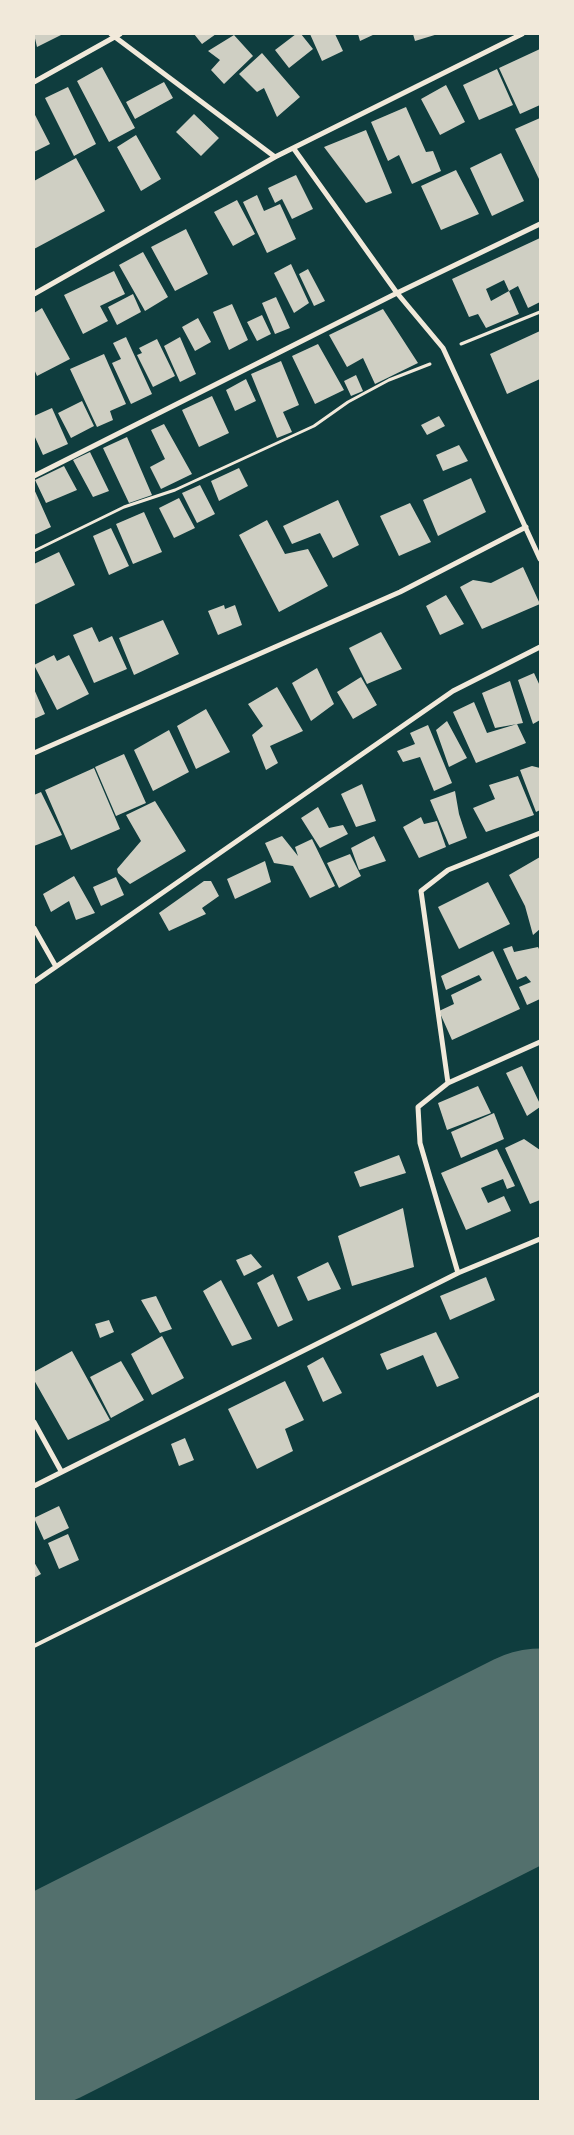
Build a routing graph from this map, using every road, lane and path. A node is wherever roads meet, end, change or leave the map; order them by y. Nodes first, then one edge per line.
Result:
1 (120, 34) edge
2 (522, 34) edge
3 (112, 36) edge
4 (34, 82) edge
5 (294, 149) junction
6 (275, 157) junction
7 (540, 224) edge
8 (397, 293) junction
9 (34, 294) edge
10 (540, 312) edge
11 (443, 348) junction
12 (448, 358) junction
13 (34, 476) edge
14 (526, 527) junction
15 (34, 552) edge
16 (540, 559) edge
17 (540, 647) edge
18 (34, 753) edge
19 (540, 833) edge
20 (34, 928) edge
21 (55, 965) junction
22 (34, 982) edge
23 (540, 1042) edge
24 (448, 1082) junction
25 (540, 1239) edge
26 (458, 1273) junction
27 (540, 1394) edge
28 (34, 1422) edge
29 (61, 1471) junction
30 (34, 1486) edge
31 (34, 1646) edge

1 - 3 street
2 - 5 street
3 - 4 street
3 - 6 street
5 - 6 street
5 - 8 street
6 - 9 street
7 - 8 street
8 - 11 street
8 - 13 street
10 - 11 path
11 - 12 street
12 - 14 street
12 - 15 path
14 - 16 street
14 - 18 street
17 - 21 street
19 - 24 street
20 - 21 street
21 - 22 street
23 - 24 street
24 - 26 street
25 - 26 street
26 - 29 street
27 - 31 lane
28 - 29 street
29 - 30 street

